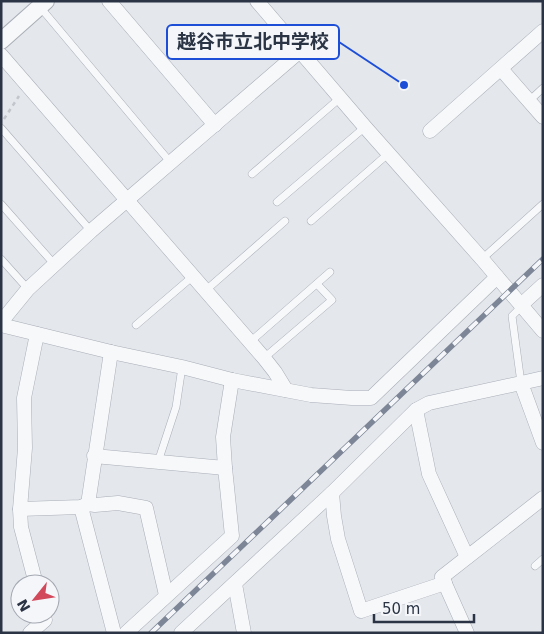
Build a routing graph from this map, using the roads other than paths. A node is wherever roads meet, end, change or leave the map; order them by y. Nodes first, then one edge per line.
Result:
1 (108, 1) edge
2 (257, 1) edge
3 (43, 4) edge
4 (543, 31) edge
5 (1, 41) edge
6 (300, 51) junction
7 (1, 55) edge
8 (501, 69) junction
9 (543, 88) edge
10 (340, 98) junction
11 (529, 101) junction
12 (543, 117) edge
13 (215, 125) junction
14 (365, 127) junction
15 (1, 128) edge
16 (430, 131) dead end
17 (389, 153) junction
18 (172, 163) junction
19 (252, 174) dead end
20 (128, 200) junction
21 (277, 202) dead end
22 (1, 204) edge
23 (543, 204) edge
24 (285, 221) dead end
25 (311, 221) dead end
26 (91, 231) junction
27 (482, 258) junction
28 (1, 259) edge
29 (55, 265) junction
30 (330, 272) dead end
31 (192, 277) junction
32 (498, 277) junction
33 (317, 284) junction
34 (543, 285) edge
35 (28, 289) junction
36 (205, 291) junction
37 (522, 306) junction
38 (2, 320) edge
39 (540, 324) edge
40 (136, 325) dead end
41 (37, 334) junction
42 (250, 342) junction
43 (111, 352) junction
44 (264, 358) junction
45 (182, 367) junction
46 (543, 378) edge
47 (232, 380) junction
48 (520, 383) junction
49 (286, 390) junction
50 (416, 410) junction
51 (543, 443) edge
52 (94, 456) junction
53 (158, 462) junction
54 (224, 468) junction
55 (332, 493) junction
56 (543, 498) edge
57 (84, 505) junction
58 (20, 509) junction
59 (467, 557) junction
60 (543, 559) edge
61 (535, 566) dead end
62 (33, 574) edge
63 (445, 583) junction
64 (235, 584) junction
65 (166, 595) junction
66 (43, 624) edge
67 (30, 633) edge
68 (114, 633) edge
69 (126, 633) edge
70 (181, 633) edge
71 (244, 633) edge
72 (467, 633) edge

1 - 13 street
2 - 6 street
3 - 5 street
3 - 18 lane
4 - 8 street
6 - 10 street
6 - 13 street
7 - 20 street
8 - 11 street
8 - 16 street
9 - 11 lane
10 - 14 street
10 - 19 lane
11 - 12 street
13 - 18 street
14 - 17 street
14 - 21 lane
15 - 26 lane
17 - 25 lane
17 - 27 street
18 - 20 street
20 - 26 street
20 - 31 street
22 - 29 lane
23 - 27 lane
24 - 36 lane
26 - 29 street
27 - 32 street
28 - 35 lane
29 - 35 street
30 - 33 lane
31 - 36 street
31 - 40 lane
32 - 37 street
32 - 49 street
33 - 42 lane
33 - 44 lane
34 - 37 street
35 - 38 street
36 - 42 street
37 - 39 street
37 - 48 lane
38 - 41 street
41 - 43 street
41 - 58 street
42 - 44 street
43 - 45 street
43 - 52 street
44 - 49 street
45 - 47 street
45 - 53 lane
46 - 48 street
47 - 49 street
47 - 54 street
48 - 50 street
48 - 51 street
50 - 55 street
50 - 59 street
52 - 53 street
52 - 57 street
53 - 54 street
54 - 65 street
55 - 63 street
55 - 64 street
56 - 59 street
57 - 58 street
57 - 65 street
57 - 68 street
58 - 62 street
59 - 63 street
60 - 61 lane
63 - 72 street
64 - 70 street
64 - 71 street
65 - 69 street
66 - 67 street

